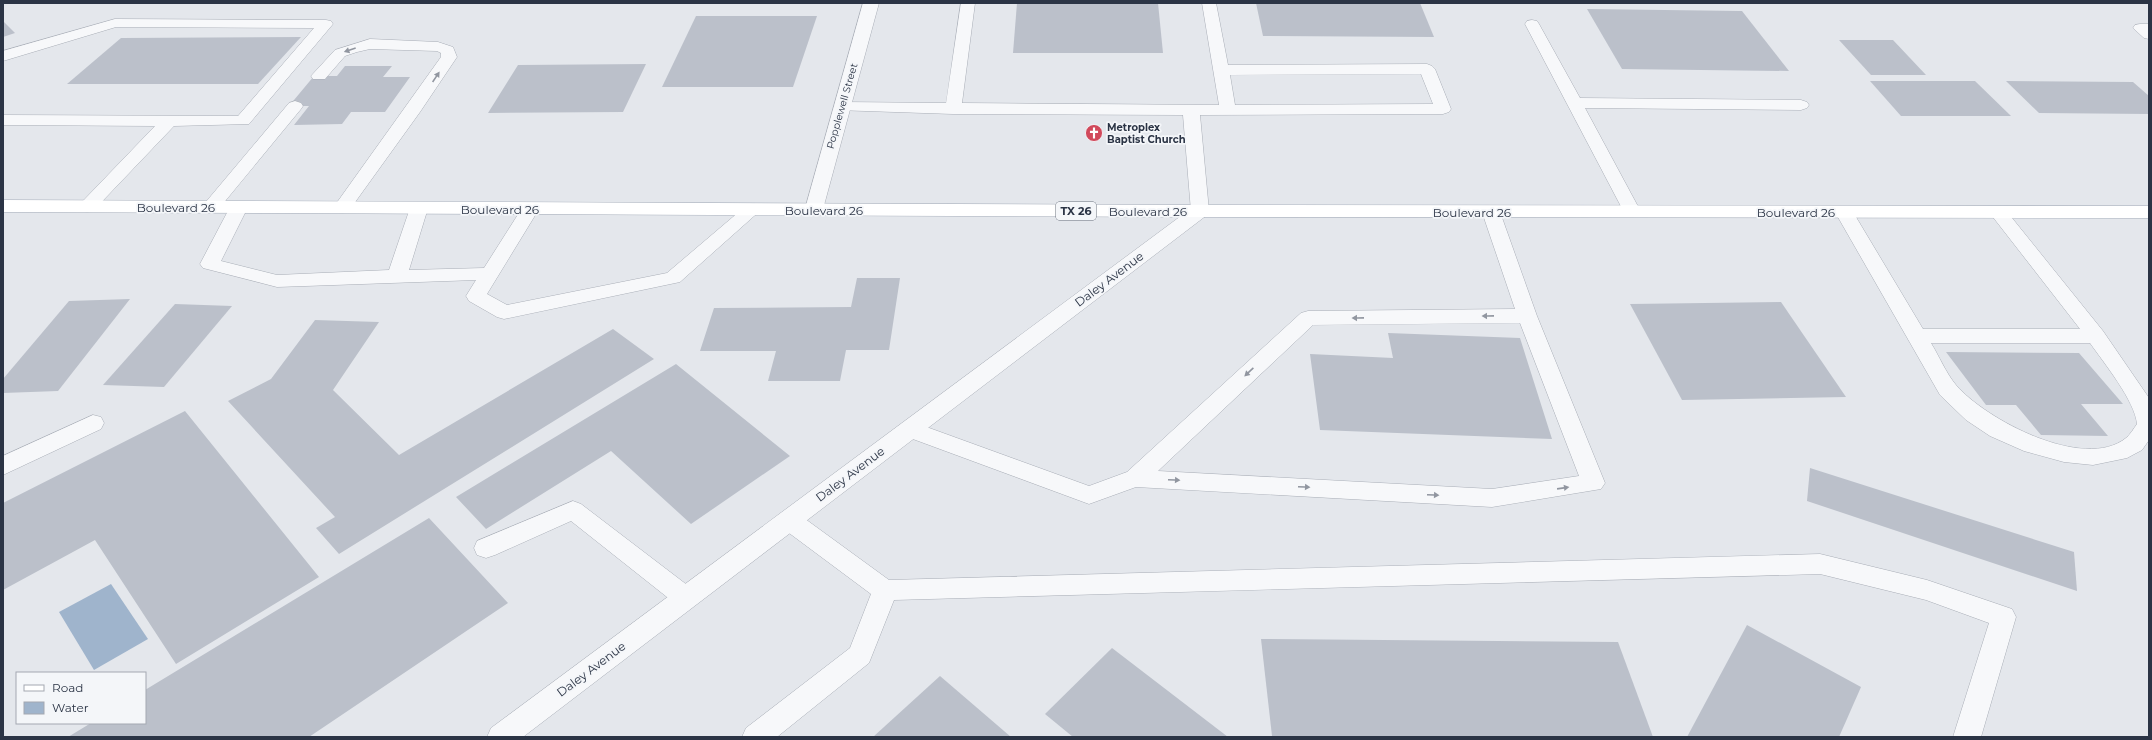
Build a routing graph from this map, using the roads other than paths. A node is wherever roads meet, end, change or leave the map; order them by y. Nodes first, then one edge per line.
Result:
1 (871, 3) edge
2 (968, 3) edge
3 (1209, 3) edge
4 (1532, 24) dead end
5 (2149, 28) edge
6 (2149, 35) edge
7 (3, 56) edge
8 (1220, 70) junction
9 (319, 76) dead end
10 (1575, 103) junction
11 (1801, 105) dead end
12 (295, 106) dead end
13 (842, 107) junction
14 (953, 109) junction
15 (1190, 110) junction
16 (1228, 110) junction
17 (3, 120) edge
18 (21, 120) junction
19 (169, 121) junction
20 (3, 135) edge
21 (3, 206) edge
22 (87, 207) junction
23 (211, 207) junction
24 (239, 207) junction
25 (342, 208) junction
26 (419, 208) junction
27 (530, 209) junction
28 (753, 209) junction
29 (814, 210) junction
30 (1200, 211) junction
31 (1492, 212) junction
32 (1632, 212) junction
33 (1844, 212) junction
34 (1998, 212) junction
35 (2149, 212) edge
36 (489, 274) junction
37 (397, 276) junction
38 (1527, 316) junction
39 (1918, 336) junction
40 (2096, 336) junction
41 (93, 423) dead end
42 (910, 429) junction
43 (3, 466) edge
44 (1135, 478) junction
45 (790, 520) junction
46 (486, 548) dead end
47 (885, 590) junction
48 (686, 598) junction
49 (501, 737) edge
50 (756, 737) edge
51 (1967, 737) edge

1 - 13 street, Popplewell Street
2 - 14 lane
3 - 8 lane
4 - 10 lane
5 - 6 lane
7 - 19 lane
8 - 16 lane
8 - 16 lane
25 -> 9 lane
10 - 11 lane
10 - 32 lane
12 - 23 lane
13 - 14 lane
13 - 29 street, Popplewell Street
14 - 15 lane
15 - 16 lane
15 - 30 lane
17 - 18 lane
18 - 19 lane
18 - 20 lane
19 - 22 lane
21 - 22 main road, Boulevard 26 / TX 26
22 - 23 main road, Boulevard 26 / TX 26
23 - 24 main road, Boulevard 26 / TX 26
24 - 25 main road, Boulevard 26 / TX 26
24 - 37 lane
25 - 26 main road, Boulevard 26 / TX 26
26 - 27 main road, Boulevard 26 / TX 26
26 - 37 lane
27 - 28 main road, Boulevard 26 / TX 26
27 - 36 lane
28 - 29 main road, Boulevard 26 / TX 26
28 - 36 lane
29 - 30 main road, Boulevard 26 / TX 26
30 - 31 main road, Boulevard 26 / TX 26
30 - 42 street, Daley Avenue
31 - 32 main road, Boulevard 26 / TX 26
31 - 38 lane
32 - 33 main road, Boulevard 26 / TX 26
33 - 34 main road, Boulevard 26 / TX 26
33 - 39 lane
34 - 35 main road, Boulevard 26 / TX 26
34 - 40 lane
36 - 37 lane
38 -> 44 lane
44 -> 38 lane
39 - 40 lane
39 - 40 lane
41 - 43 lane
42 - 44 lane
42 - 45 street, Daley Avenue
45 - 47 lane
45 - 48 street, Daley Avenue
46 - 48 lane
47 - 50 lane
47 - 51 lane
48 - 49 street, Daley Avenue

